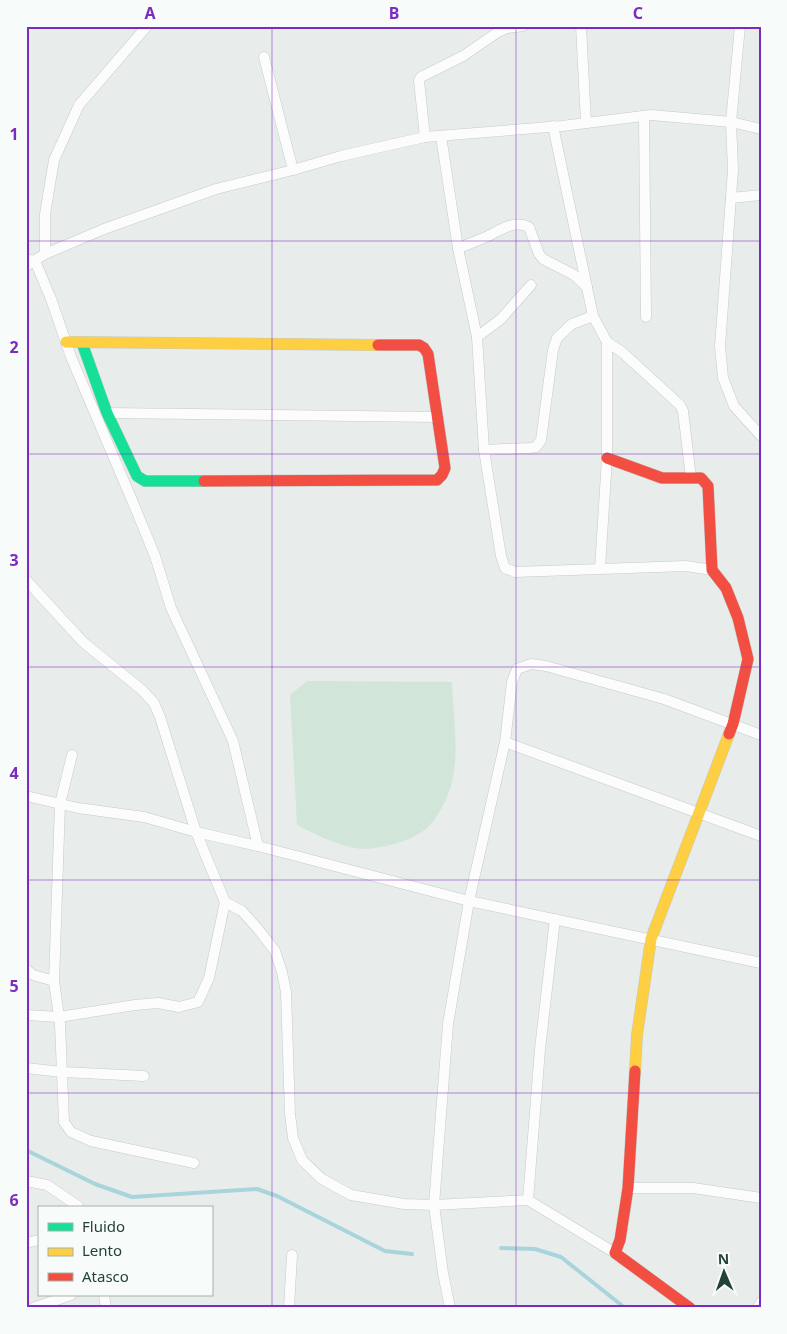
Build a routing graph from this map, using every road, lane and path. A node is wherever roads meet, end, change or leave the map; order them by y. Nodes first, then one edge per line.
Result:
1 (147, 26) edge
2 (523, 26) edge
3 (581, 26) edge
4 (740, 26) edge
5 (264, 57) dead end
6 (644, 116) junction
7 (731, 122) junction
8 (586, 123) junction
9 (553, 126) junction
10 (761, 129) edge
11 (441, 136) junction
12 (425, 137) junction
13 (293, 170) junction
14 (761, 195) edge
15 (731, 198) junction
16 (458, 248) junction
17 (45, 254) junction
18 (29, 262) edge
19 (531, 285) dead end
20 (587, 287) junction
21 (593, 316) junction
22 (646, 316) dead end
23 (478, 337) junction
24 (66, 342) junction
25 (607, 342) junction
26 (82, 343) junction
27 (107, 413) junction
28 (437, 416) junction
29 (761, 436) edge
30 (484, 450) junction
31 (607, 458) junction
32 (691, 478) junction
33 (600, 568) junction
34 (712, 570) junction
35 (26, 580) edge
36 (733, 724) junction
37 (761, 736) edge
38 (505, 742) junction
39 (72, 755) dead end
40 (26, 796) edge
41 (60, 804) junction
42 (698, 813) junction
43 (196, 832) junction
44 (761, 836) edge
45 (258, 846) junction
46 (469, 901) junction
47 (225, 902) junction
48 (555, 919) junction
49 (651, 939) junction
50 (761, 963) edge
51 (26, 969) edge
52 (54, 980) junction
53 (26, 1015) edge
54 (59, 1017) junction
55 (26, 1068) edge
56 (62, 1072) junction
57 (144, 1076) dead end
58 (194, 1162) dead end
59 (26, 1181) edge
60 (628, 1188) junction
61 (761, 1198) edge
62 (528, 1200) junction
63 (434, 1205) junction
64 (76, 1206) edge
65 (615, 1253) junction
66 (292, 1255) dead end
67 (68, 1296) edge
68 (761, 1302) edge
69 (33, 1308) edge
70 (289, 1308) edge
71 (450, 1308) edge
72 (690, 1308) edge
73 (758, 1308) edge

1 - 17 street
2 - 12 street
3 - 8 street
4 - 7 street
5 - 13 street
6 - 7 street
6 - 8 street
6 - 22 street
7 - 10 street
7 - 15 street
8 - 9 street
9 - 11 street
9 - 20 street
11 - 12 street
11 - 16 street
12 - 13 street
13 - 17 street
14 - 15 street
15 - 29 street
16 - 20 street
16 - 23 street
17 - 18 street
18 - 24 street
19 - 23 street
20 - 21 street
21 - 25 street
21 - 30 street
23 - 30 street
24 - 26 street
24 - 45 street
25 - 31 street
25 - 32 street
26 - 27 street
26 - 28 street
27 - 28 street
27 - 28 street
30 - 33 street
31 - 32 street
31 - 33 street
32 - 34 street
33 - 34 street
34 - 36 street
35 - 43 street
36 - 37 street
36 - 38 street
36 - 42 street
38 - 42 street
38 - 46 street
39 - 41 street
40 - 41 street
41 - 43 street
41 - 52 street
42 - 44 street
42 - 49 street
43 - 45 street
43 - 47 street
45 - 46 street
46 - 48 street
46 - 63 street
47 - 54 street
47 - 63 street
48 - 49 street
48 - 62 street
49 - 50 street
49 - 60 street
51 - 52 street
52 - 54 street
53 - 54 street
54 - 56 street
55 - 56 street
56 - 57 street
56 - 58 street
59 - 64 street
60 - 61 street
60 - 65 street
62 - 63 street
62 - 65 street
63 - 71 street
65 - 72 street
66 - 70 street
67 - 69 street
68 - 73 street

